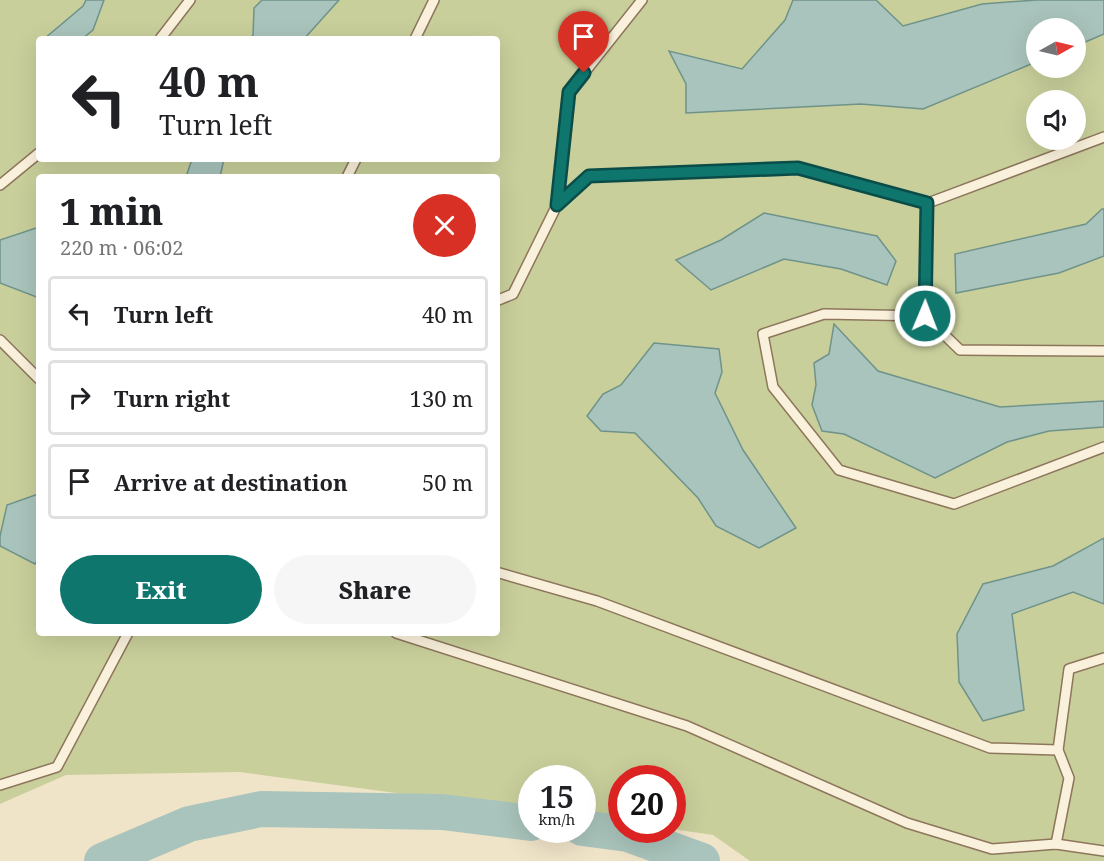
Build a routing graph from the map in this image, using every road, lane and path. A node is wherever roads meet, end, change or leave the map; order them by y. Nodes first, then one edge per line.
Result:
1 (190, 0) edge
2 (434, 0) edge
3 (642, 0) edge
4 (162, 36) edge
5 (416, 36) edge
6 (1104, 137) edge
7 (36, 155) edge
8 (0, 185) edge
9 (927, 203) junction
10 (557, 205) junction
11 (500, 299) edge
12 (925, 316) junction
13 (0, 340) edge
14 (1104, 351) edge
15 (36, 376) edge
16 (1104, 447) edge
17 (500, 573) edge
18 (126, 636) edge
19 (405, 636) edge
20 (1104, 658) edge
21 (1058, 750) junction
22 (0, 785) edge
23 (1056, 844) junction
24 (1104, 851) edge

1 - 4 lane
2 - 5 lane
3 - 10 lane
6 - 9 lane
7 - 8 lane
9 - 10 lane
9 - 12 lane
10 - 11 lane
12 - 14 lane
12 - 16 lane
13 - 15 lane
17 - 21 lane
18 - 22 lane
19 - 23 lane
20 - 21 lane
21 - 23 lane
23 - 24 lane

